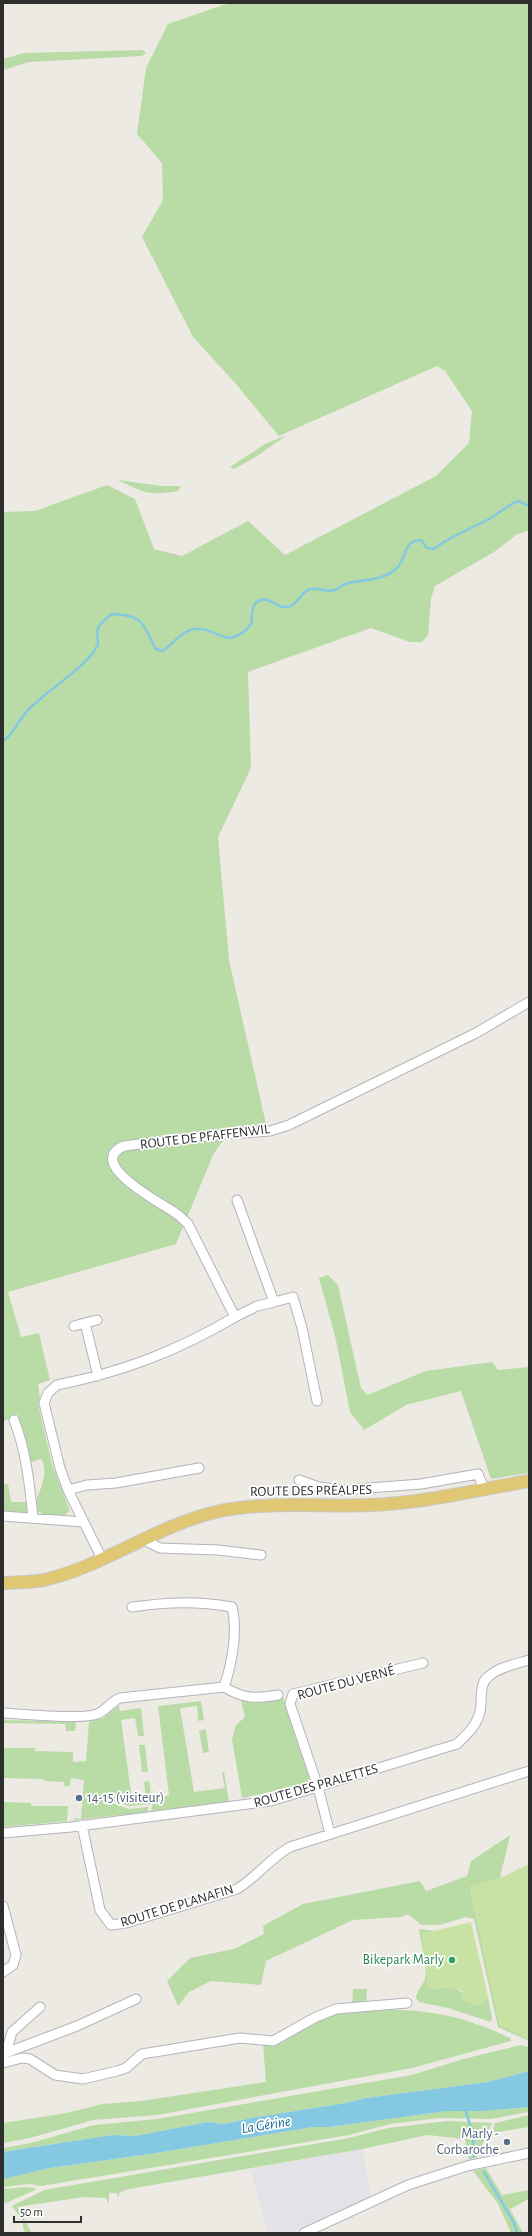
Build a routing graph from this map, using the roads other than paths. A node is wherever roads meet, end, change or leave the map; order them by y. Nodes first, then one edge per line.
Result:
1 (529, 1002) edge
2 (237, 1200) dead end
3 (274, 1302) junction
4 (235, 1317) junction
5 (97, 1320) dead end
6 (85, 1323) junction
7 (74, 1326) dead end
8 (98, 1376) junction
9 (317, 1401) dead end
10 (14, 1420) dead end
11 (199, 1468) dead end
12 (299, 1480) dead end
13 (529, 1481) edge
14 (484, 1489) junction
15 (68, 1490) junction
16 (3, 1516) edge
17 (33, 1518) junction
18 (83, 1522) junction
19 (144, 1540) junction
20 (261, 1555) dead end
21 (102, 1560) junction
22 (3, 1583) edge
23 (132, 1608) dead end
24 (529, 1660) edge
25 (423, 1663) dead end
26 (224, 1686) junction
27 (278, 1695) dead end
28 (3, 1713) edge
29 (529, 1771) edge
30 (318, 1787) junction
31 (82, 1825) junction
32 (3, 1833) edge
33 (330, 1834) junction
34 (3, 1906) edge
35 (3, 1972) edge
36 (136, 1998) dead end
37 (406, 2004) dead end
38 (40, 2007) dead end
39 (4, 2053) edge
40 (3, 2063) edge
41 (529, 2154) edge
42 (304, 2233) edge

1 - 4 street, ROUTE DE PFAFFENWIL
2 - 3 street
3 - 4 street
3 - 9 street
4 - 8 street
5 - 6 street
6 - 7 street
6 - 8 street
8 - 15 street
10 - 17 street
11 - 15 street
12 - 14 street, ROUTE DES PRÉALPES
13 - 14 main road, ROUTE DES PRÉALPES
14 - 19 main road, ROUTE DES PRÉALPES
15 - 18 street
16 - 17 street
17 - 18 street
18 - 21 street
19 - 20 street
19 - 21 main road, ROUTE DES PRÉALPES
21 - 22 main road, ROUTE DES PRÉALPES
23 - 26 street
24 - 30 street, ROUTE DES PRALETTES
25 - 30 street, ROUTE DU VERNÉ
26 - 27 street
26 - 28 street
29 - 33 street, ROUTE DE PLANAFIN
30 - 31 street, ROUTE DES PRALETTES
30 - 33 street
31 - 32 street, ROUTE DES PRALETTES
31 - 33 street, ROUTE DE PLANAFIN
34 - 35 street
36 - 39 street
37 - 40 street
38 - 39 street
41 - 42 street

